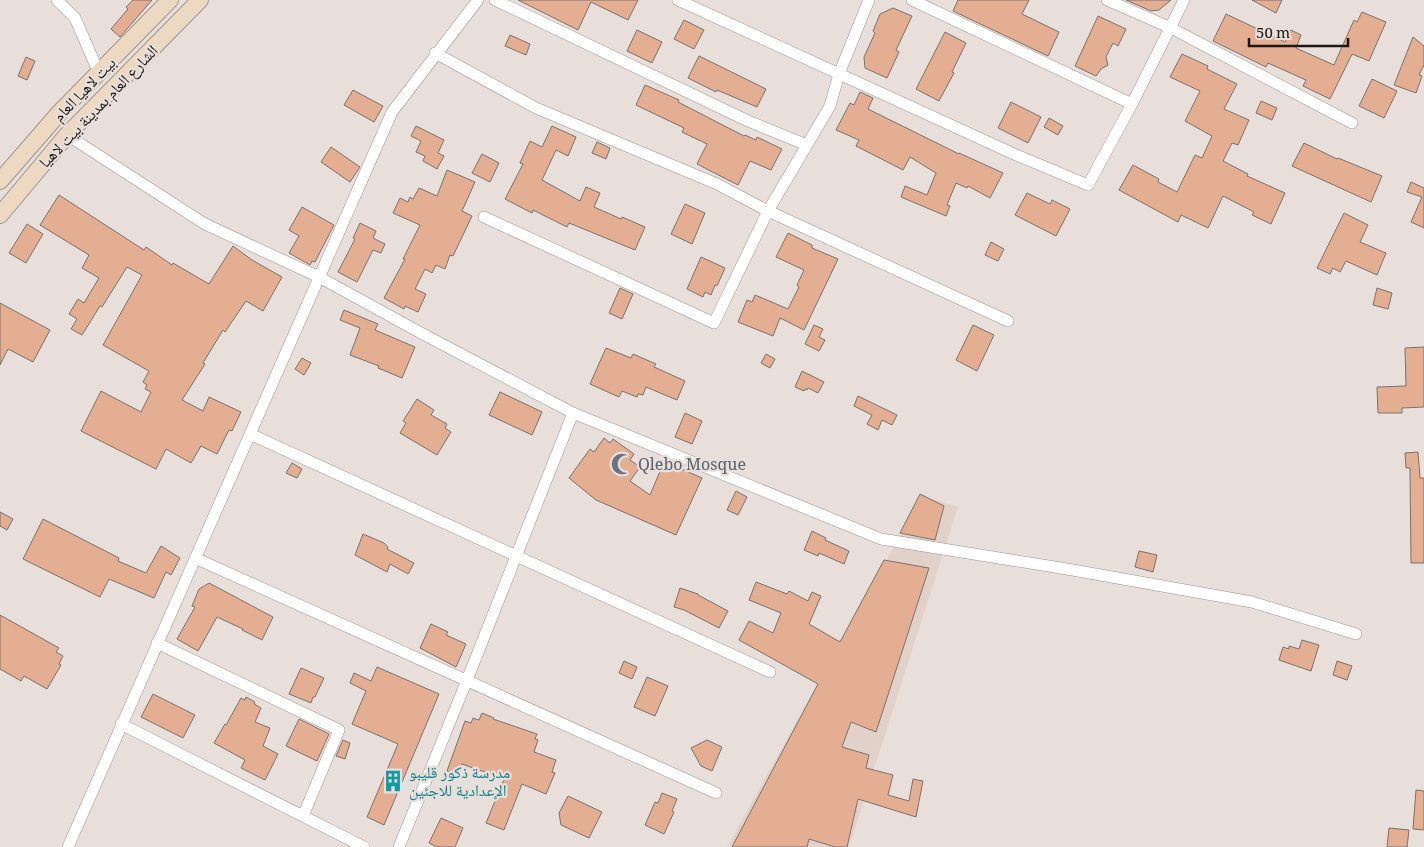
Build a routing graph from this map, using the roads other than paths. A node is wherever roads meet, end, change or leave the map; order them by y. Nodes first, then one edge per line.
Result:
1 (57, 0) edge
2 (170, 0) edge
3 (200, 0) edge
4 (478, 0) edge
5 (495, 0) edge
6 (678, 0) edge
7 (869, 0) edge
8 (912, 0) edge
9 (1107, 0) edge
10 (1184, 0) edge
11 (1171, 28) junction
12 (435, 53) junction
13 (99, 73) junction
14 (839, 74) junction
15 (1132, 104) junction
16 (1352, 123) dead end
17 (66, 135) junction
18 (807, 145) junction
19 (0, 181) edge
20 (768, 211) junction
21 (0, 215) edge
22 (484, 217) dead end
23 (319, 277) junction
24 (1008, 321) dead end
25 (573, 413) junction
26 (250, 434) junction
27 (516, 556) junction
28 (195, 558) junction
29 (1356, 634) dead end
30 (157, 644) junction
31 (770, 672) dead end
32 (467, 680) junction
33 (121, 724) junction
34 (716, 793) dead end
35 (303, 816) junction
36 (68, 847) edge
37 (364, 847) edge
38 (398, 847) edge

1 - 13 street
2 - 13 main road, بيت لاهيا العام
3 - 17 main road, الشارع العام بمدينة بيت لاهيا
4 - 12 street
5 - 18 street
6 - 14 street
7 - 14 street
8 - 15 street
9 - 11 street
10 - 11 street
11 - 15 street
11 - 16 street
12 - 20 street
12 - 23 street
13 - 19 main road, بيت لاهيا العام
14 - 15 street
14 - 18 street
17 - 21 main road, الشارع العام بمدينة بيت لاهيا
17 - 23 street
18 - 20 street
20 - 22 street
20 - 24 street
23 - 25 street
23 - 26 street
25 - 27 street
25 - 29 street
26 - 27 street
26 - 28 street
27 - 31 street
27 - 32 street
28 - 30 street
28 - 32 street
30 - 33 street
30 - 35 street
32 - 34 street
32 - 38 street
33 - 35 street
33 - 36 street
35 - 37 street

